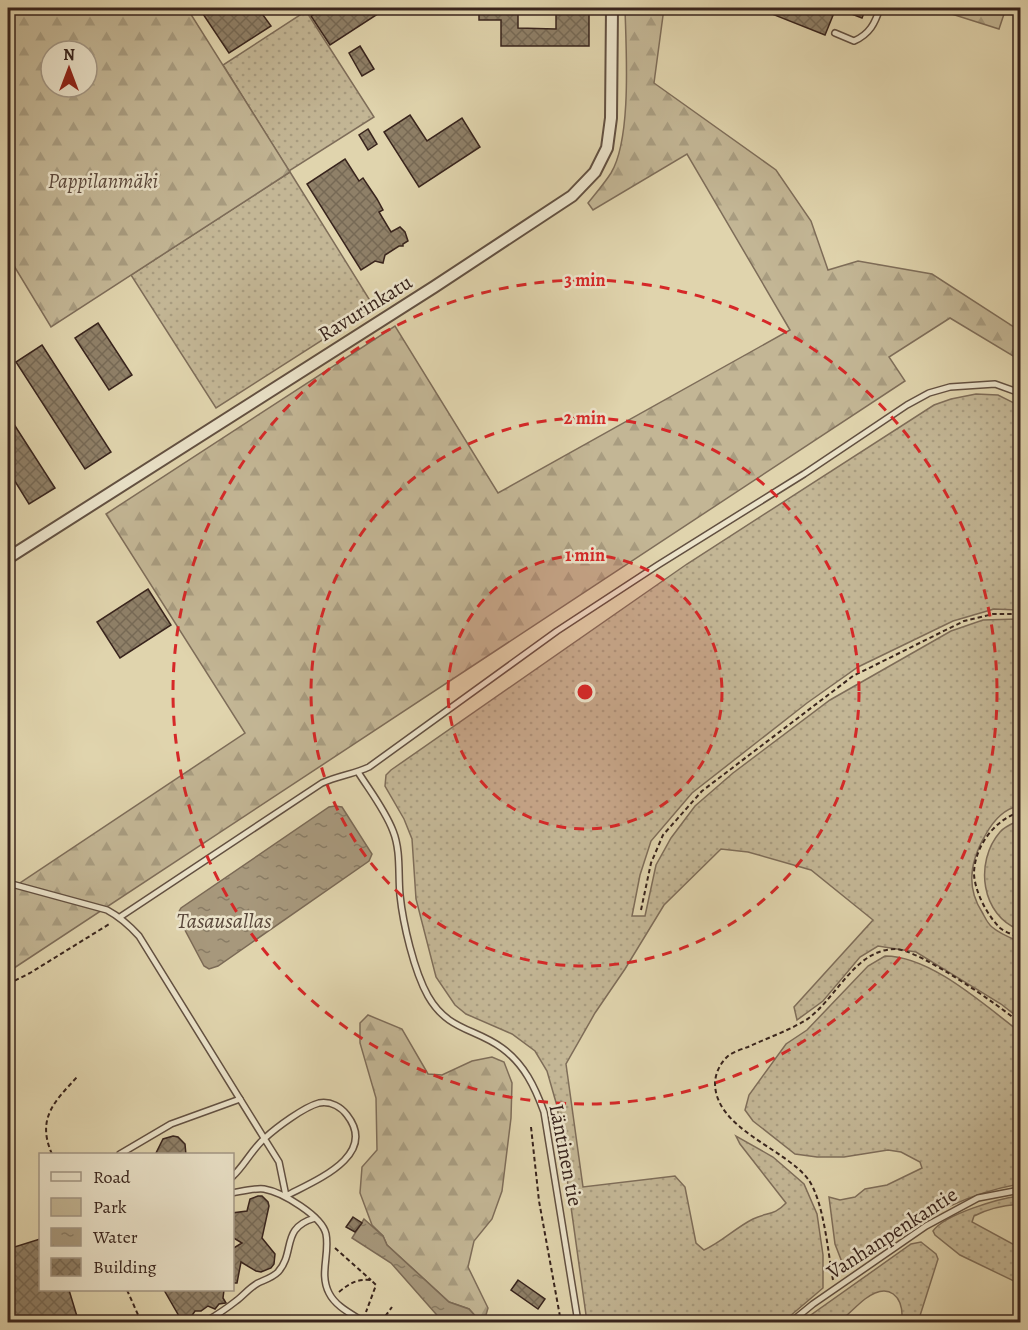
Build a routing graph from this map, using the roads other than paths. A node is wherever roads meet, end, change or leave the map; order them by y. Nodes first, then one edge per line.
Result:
1 (612, 8) edge
2 (880, 8) edge
3 (835, 33) dead end
4 (1020, 393) edge
5 (8, 558) edge
6 (358, 772) junction
7 (8, 884) edge
8 (120, 917) junction
9 (240, 1099) junction
10 (264, 1138) junction
11 (123, 1153) edge
12 (234, 1175) edge
13 (1020, 1190) edge
14 (234, 1193) edge
15 (286, 1196) junction
16 (315, 1218) junction
17 (205, 1323) edge
18 (364, 1323) edge
19 (578, 1323) edge
20 (791, 1323) edge

1 - 5 street, Ravurinkatu
2 - 3 lane
4 - 6 lane
6 - 8 lane
6 - 19 lane, Läntinen tie
7 - 8 lane
8 - 9 lane
9 - 10 lane
9 - 11 lane
10 - 12 lane
10 - 15 lane
10 - 15 lane
13 - 20 lane, Vanhanpenkantie
14 - 15 lane
15 - 16 lane
16 - 17 lane
16 - 18 lane

